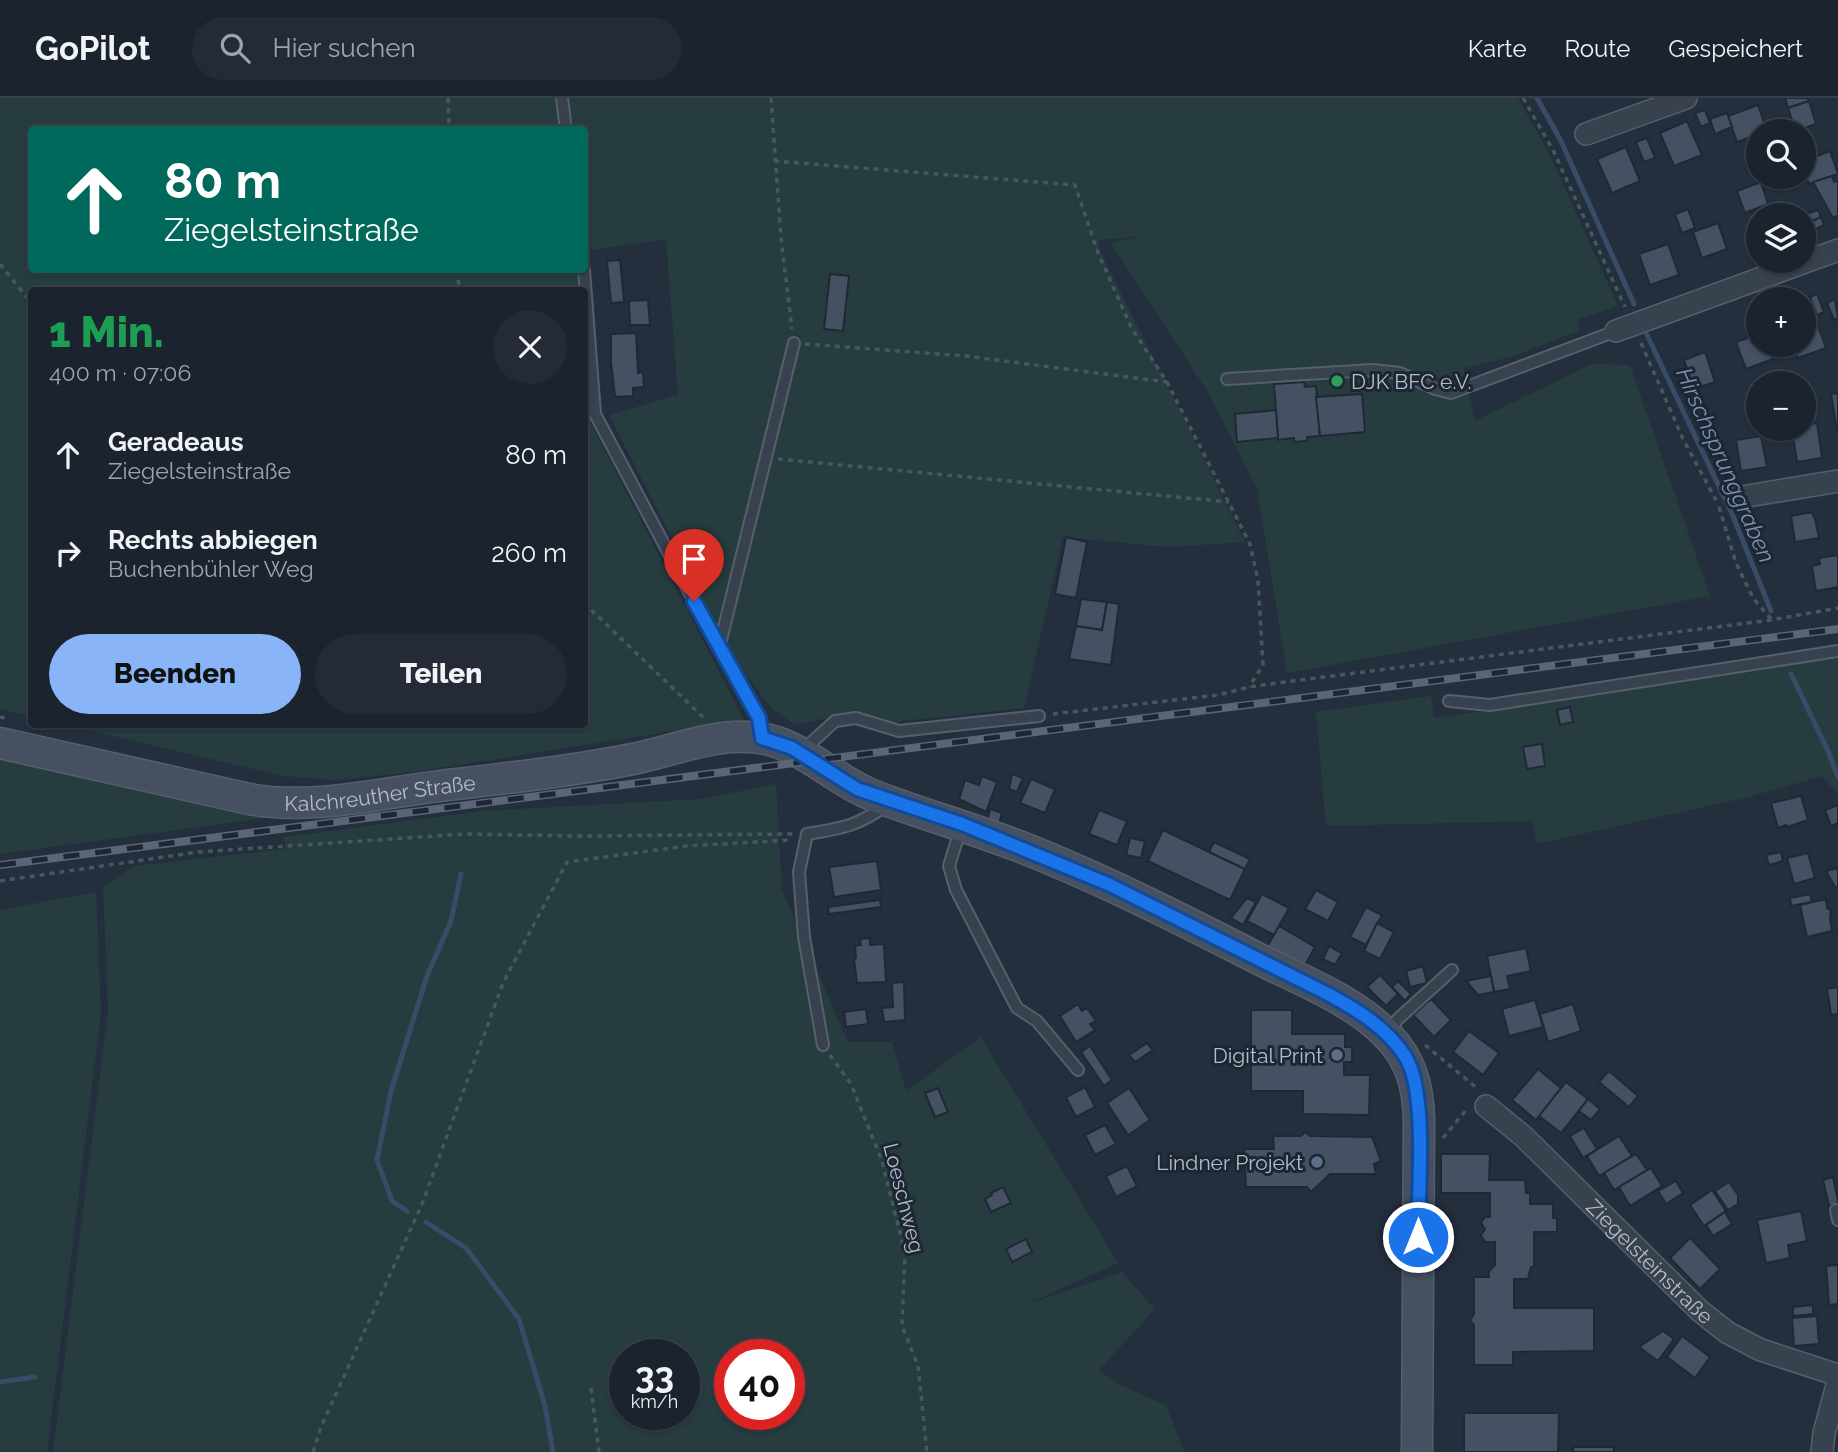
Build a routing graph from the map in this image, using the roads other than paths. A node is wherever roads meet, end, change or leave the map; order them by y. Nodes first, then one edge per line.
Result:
1 (562, 98) edge
2 (1686, 98) edge
3 (566, 126) edge
4 (1586, 134) dead end
5 (1838, 250) edge
6 (588, 322) edge
7 (1624, 327) joint
8 (794, 343) road end
9 (1227, 379) dead end
10 (1838, 481) edge
11 (1736, 498) dead end
12 (719, 648) junction
13 (1838, 651) edge
14 (1449, 701) dead end
15 (1039, 716) road end
16 (762, 738) junction
17 (0, 743) edge
18 (801, 753) junction
19 (890, 802) junction
20 (962, 824) junction
21 (1452, 970) dead end
22 (1387, 1034) junction
23 (823, 1045) road end
24 (1078, 1070) dead end
25 (1484, 1099) road end
26 (1838, 1375) edge
27 (1838, 1382) edge
28 (1418, 1452) edge
29 (1822, 1452) edge

1 - 3 lane
2 - 4 street
5 - 7 street
6 - 12 lane
7 - 9 lane
8 - 12 lane
10 - 11 street
12 - 16 lane
13 - 14 lane
15 - 18 lane
16 - 17 street, Kalchreuther Straße
16 - 18 street
18 - 19 street
19 - 20 street
19 - 23 lane
20 - 22 street
20 - 24 lane
21 - 22 lane
22 - 28 street
25 - 26 street, Ziegelsteinstraße
27 - 29 street

